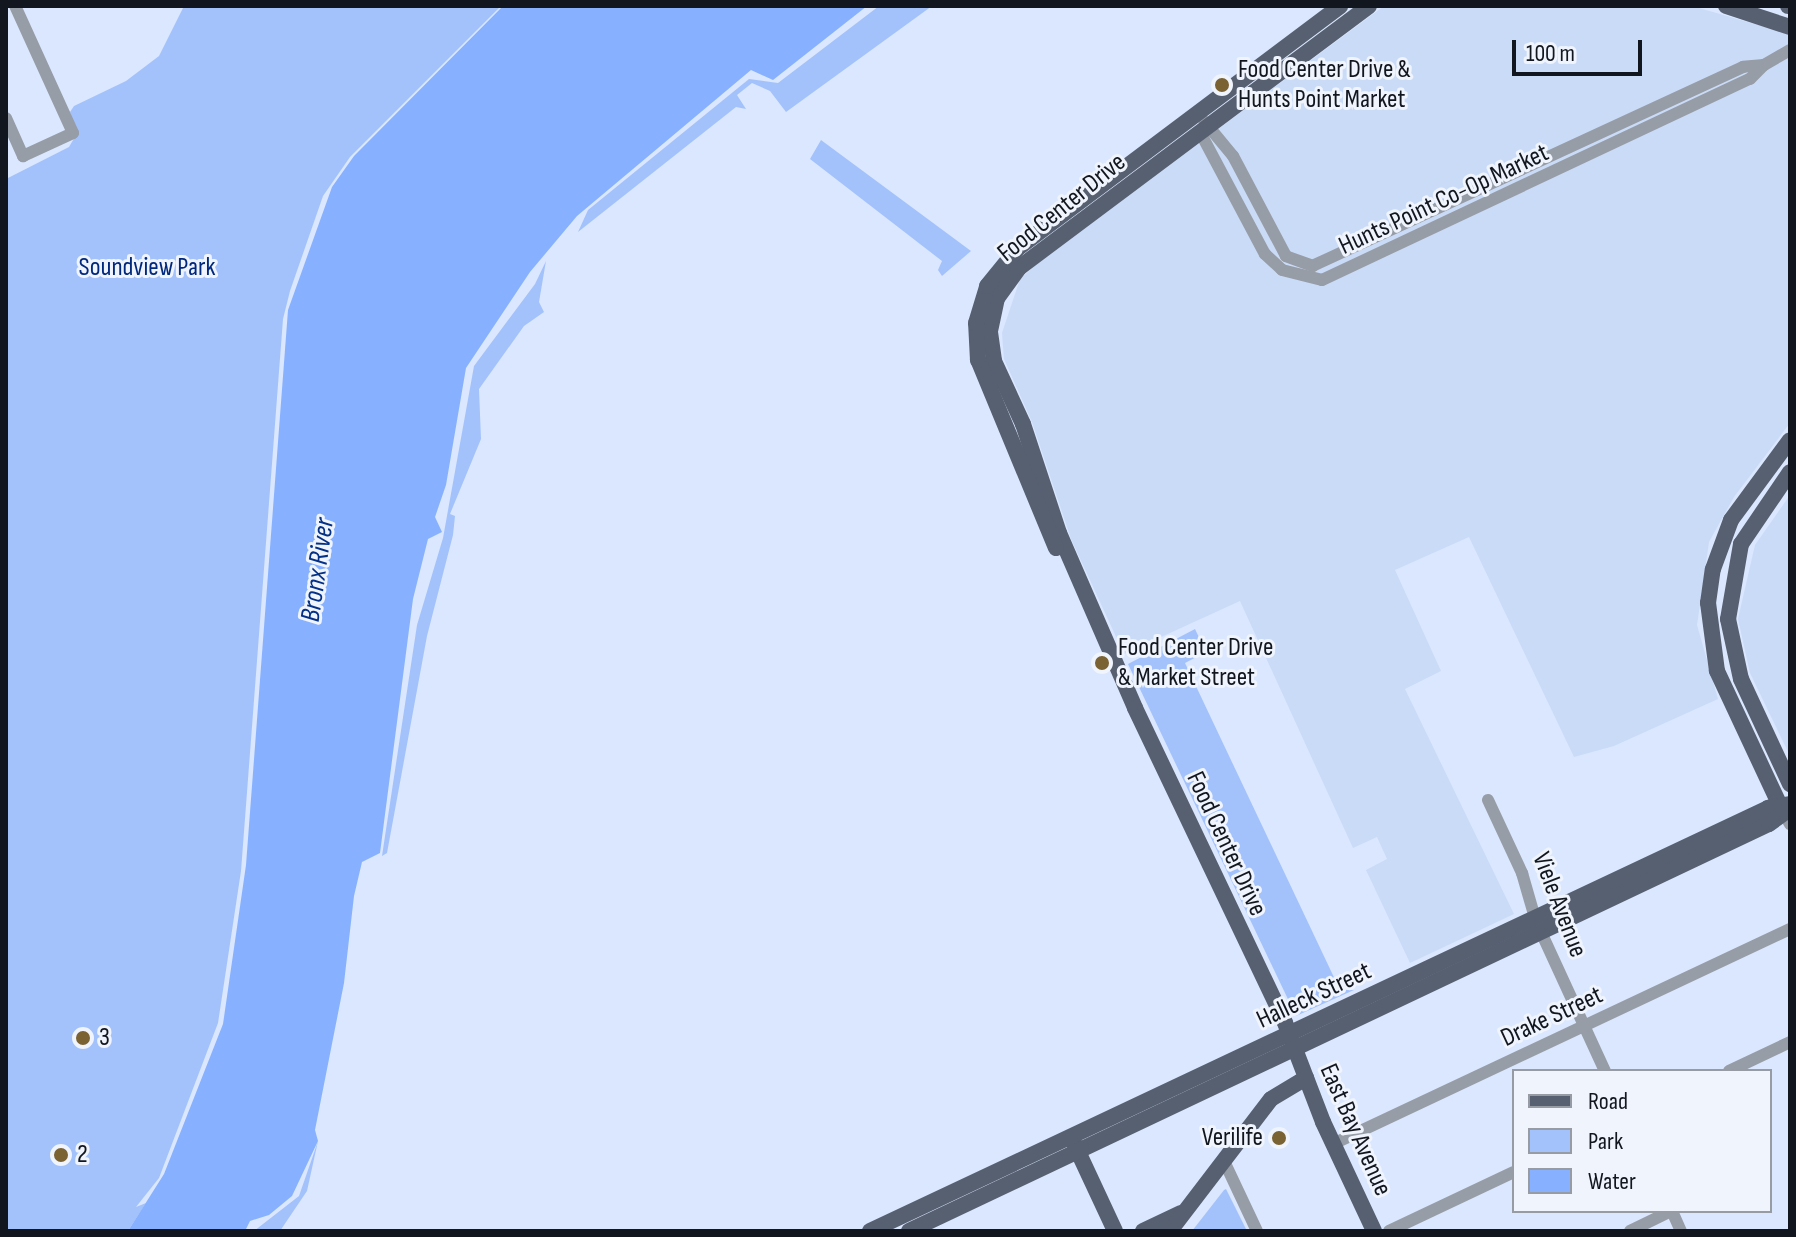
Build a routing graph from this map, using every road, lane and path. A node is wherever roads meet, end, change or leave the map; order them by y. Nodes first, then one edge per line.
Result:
1 (15, 6) edge
2 (1340, 6) edge
3 (1369, 6) edge
4 (1733, 8) edge
5 (1790, 20) edge
6 (1790, 27) edge
7 (1790, 50) edge
8 (6, 118) edge
9 (1202, 124) junction
10 (1133, 162) junction
11 (1064, 233) junction
12 (1790, 440) edge
13 (1790, 472) edge
14 (1101, 630) junction
15 (1790, 784) edge
16 (1488, 800) dead end
17 (1787, 811) edge
18 (1538, 925) junction
19 (1790, 929) edge
20 (1585, 1027) junction
21 (1292, 1040) junction
22 (1790, 1042) edge
23 (1604, 1069) edge
24 (1733, 1069) edge
25 (1306, 1078) junction
26 (1333, 1144) junction
27 (1074, 1145) junction
28 (1224, 1161) junction
29 (1512, 1173) edge
30 (1182, 1213) junction
31 (1668, 1213) edge
32 (870, 1231) edge
33 (909, 1231) edge
34 (1115, 1231) edge
35 (1143, 1231) edge
36 (1170, 1231) edge
37 (1257, 1231) edge
38 (1374, 1231) edge
39 (1389, 1231) edge
40 (1630, 1231) edge

1 - 8 street
2 - 9 main road, Food Center Drive
3 - 9 main road, Food Center Drive
4 - 5 main road
4 - 6 main road
7 - 9 street, Hunts Point Co-Op Market
9 - 10 main road, Food Center Drive
9 - 11 main road, Food Center Drive
10 - 11 main road
10 - 14 main road, Food Center Drive
11 - 14 main road, Food Center Drive
12 - 17 main road
13 - 15 main road
14 - 21 main road, Food Center Drive
16 - 18 street, Viele Avenue
17 - 18 main road, Halleck Street
18 - 20 street, Viele Avenue
18 - 21 main road, Halleck Street
19 - 20 street, Drake Street
20 - 23 street, Viele Avenue
20 - 26 street, Drake Street
21 - 25 main road, East Bay Avenue
21 - 27 main road, Halleck Street
22 - 24 street
25 - 26 main road, East Bay Avenue
25 - 28 main road
26 - 38 main road, East Bay Avenue
27 - 32 main road, Halleck Street
27 - 33 main road, Halleck Street
27 - 34 main road
28 - 30 main road
28 - 37 street
29 - 39 street
30 - 35 main road
30 - 36 main road
31 - 40 street

